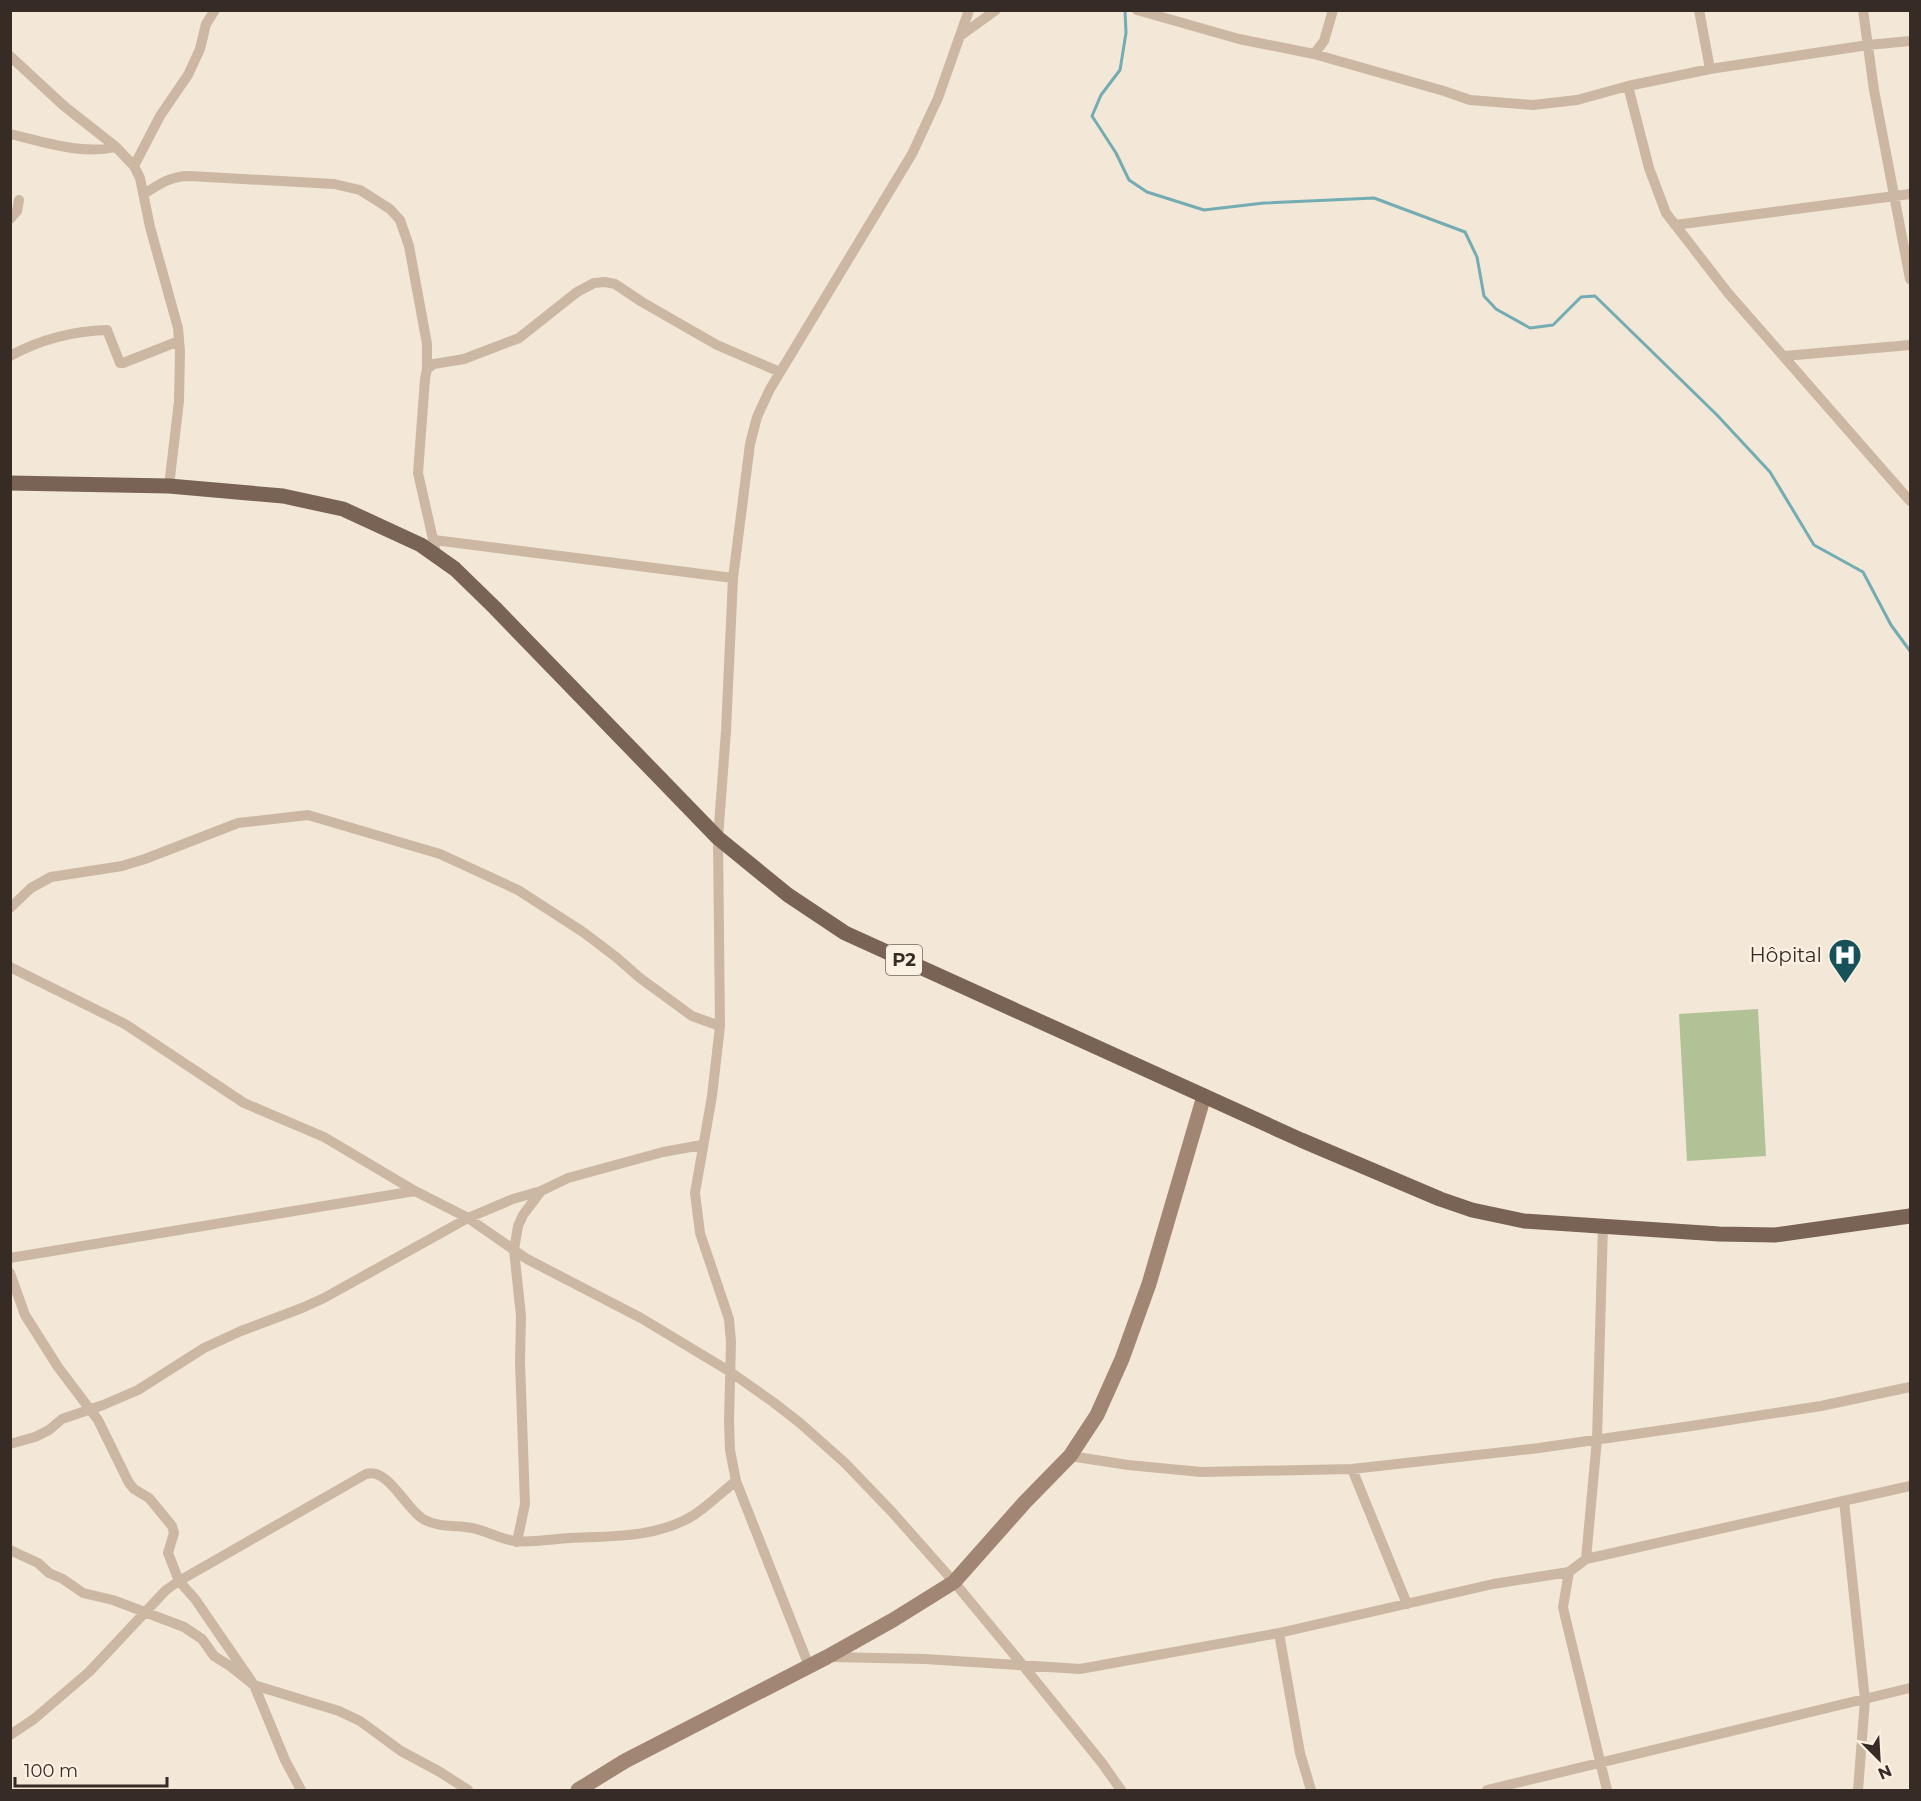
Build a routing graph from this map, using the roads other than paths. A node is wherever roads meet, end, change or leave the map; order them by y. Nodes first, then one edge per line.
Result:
1 (214, 10) edge
2 (969, 10) edge
3 (996, 10) edge
4 (1333, 10) edge
5 (1699, 10) edge
6 (1863, 10) edge
7 (1139, 11) edge
8 (960, 36) junction
9 (1911, 41) edge
10 (1868, 45) junction
11 (1314, 54) junction
12 (10, 56) edge
13 (1710, 69) junction
14 (1628, 86) junction
15 (10, 134) edge
16 (116, 147) junction
17 (134, 166) junction
18 (144, 194) junction
19 (1911, 194) edge
20 (1894, 196) junction
21 (19, 200) dead end
22 (10, 219) edge
23 (1675, 225) junction
24 (1911, 279) edge
25 (1911, 345) edge
26 (180, 346) junction
27 (10, 356) edge
28 (1784, 356) junction
29 (428, 369) junction
30 (780, 372) junction
31 (10, 483) edge
32 (169, 486) junction
33 (1910, 498) edge
34 (434, 540) junction
35 (437, 557) junction
36 (733, 578) junction
37 (718, 838) junction
38 (10, 908) edge
39 (10, 967) edge
40 (720, 1026) junction
41 (1204, 1096) junction
42 (702, 1145) junction
43 (415, 1191) junction
44 (541, 1191) junction
45 (1911, 1216) edge
46 (468, 1218) junction
47 (1603, 1225) junction
48 (514, 1250) junction
49 (10, 1258) edge
50 (10, 1273) edge
51 (729, 1371) junction
52 (1911, 1387) edge
53 (90, 1409) junction
54 (1598, 1439) junction
55 (10, 1444) edge
56 (1070, 1456) junction
57 (1352, 1468) junction
58 (736, 1480) junction
59 (1911, 1486) edge
60 (1844, 1501) junction
61 (517, 1542) junction
62 (10, 1550) edge
63 (1586, 1558) junction
64 (1569, 1572) junction
65 (179, 1581) junction
66 (954, 1582) junction
67 (1407, 1604) junction
68 (144, 1611) junction
69 (1279, 1634) junction
70 (827, 1657) junction
71 (1021, 1663) junction
72 (809, 1666) junction
73 (254, 1685) junction
74 (1911, 1688) edge
75 (1865, 1700) junction
76 (10, 1735) edge
77 (1601, 1762) junction
78 (301, 1791) edge
79 (468, 1791) edge
80 (578, 1791) edge
81 (1121, 1791) edge
82 (1311, 1791) edge
83 (1487, 1791) edge
84 (1607, 1791) edge
85 (1858, 1791) edge

1 - 17 street
2 - 8 street
3 - 8 street
4 - 11 street
5 - 13 street
6 - 10 street
7 - 11 street
8 - 30 street
9 - 10 street
10 - 13 street
10 - 20 street
11 - 14 street
12 - 16 street
13 - 14 street
14 - 23 street
15 - 16 street
16 - 17 street
17 - 18 street
18 - 26 street
18 - 29 street
19 - 20 street
20 - 23 street
20 - 24 street
21 - 22 street
23 - 28 street
25 - 28 street
26 - 27 street
26 - 32 street
28 - 33 street
29 - 30 street
29 - 34 street
30 - 36 street
31 - 32 main road, P2
32 - 35 main road, P2
34 - 35 street
34 - 36 street
35 - 37 main road, P2
36 - 37 street
37 - 40 street
37 - 41 main road, P2
38 - 40 street
39 - 43 street
40 - 42 street
41 - 47 main road, P2
41 - 56 main road
42 - 44 street
42 - 51 street
43 - 46 street
43 - 49 street
44 - 46 street
44 - 48 street
45 - 47 main road, P2
46 - 48 street
46 - 53 street
47 - 54 street
48 - 51 street
48 - 61 street
50 - 53 street
51 - 58 street
51 - 66 street
52 - 54 street
53 - 55 street
53 - 65 street
54 - 57 street
54 - 63 street
56 - 57 street
56 - 66 main road
57 - 67 street
58 - 61 street
58 - 72 street
59 - 60 street
60 - 63 street
60 - 75 street
61 - 65 street
62 - 68 street
63 - 64 street
64 - 67 street
64 - 77 street
65 - 68 street
65 - 73 street
66 - 70 main road
66 - 71 street
67 - 69 street
68 - 73 street
68 - 76 street
69 - 71 street
69 - 82 street
70 - 71 street
70 - 72 main road
71 - 81 street
72 - 80 main road
73 - 78 street
73 - 79 street
74 - 75 street
75 - 77 street
75 - 85 street
77 - 83 street
77 - 84 street

